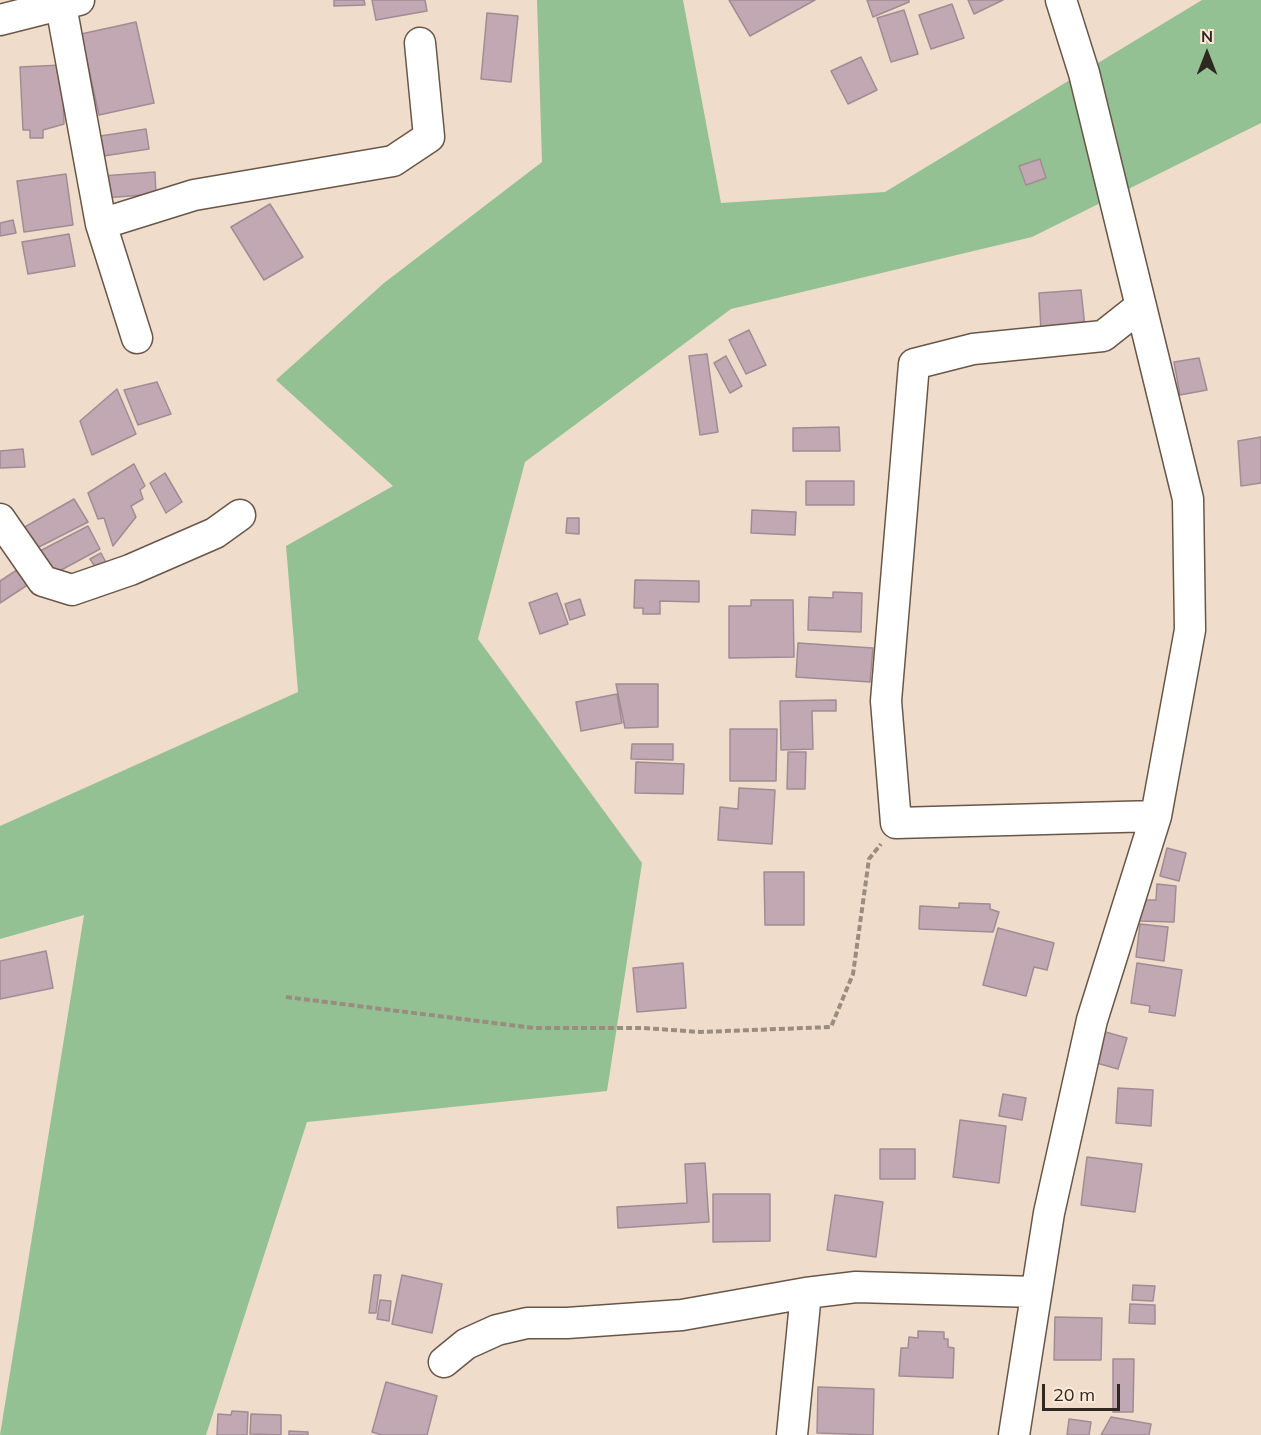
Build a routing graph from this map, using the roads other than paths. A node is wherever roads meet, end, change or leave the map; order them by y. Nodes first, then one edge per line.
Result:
1 (1061, 0) edge
2 (67, 1) edge
3 (0, 20) edge
4 (420, 43) dead end
5 (100, 224) junction
6 (1141, 306) junction
7 (137, 338) dead end
8 (240, 514) dead end
9 (0, 519) edge
10 (1156, 816) junction
11 (1036, 1292) junction
12 (806, 1293) junction
13 (444, 1362) dead end
14 (792, 1435) edge
15 (1014, 1435) edge

1 - 6 street
2 - 3 street
2 - 5 street
4 - 5 street
5 - 7 street
6 - 10 street
6 - 10 street
8 - 9 street
10 - 11 street
11 - 12 street
11 - 15 street
12 - 13 street
12 - 14 street

